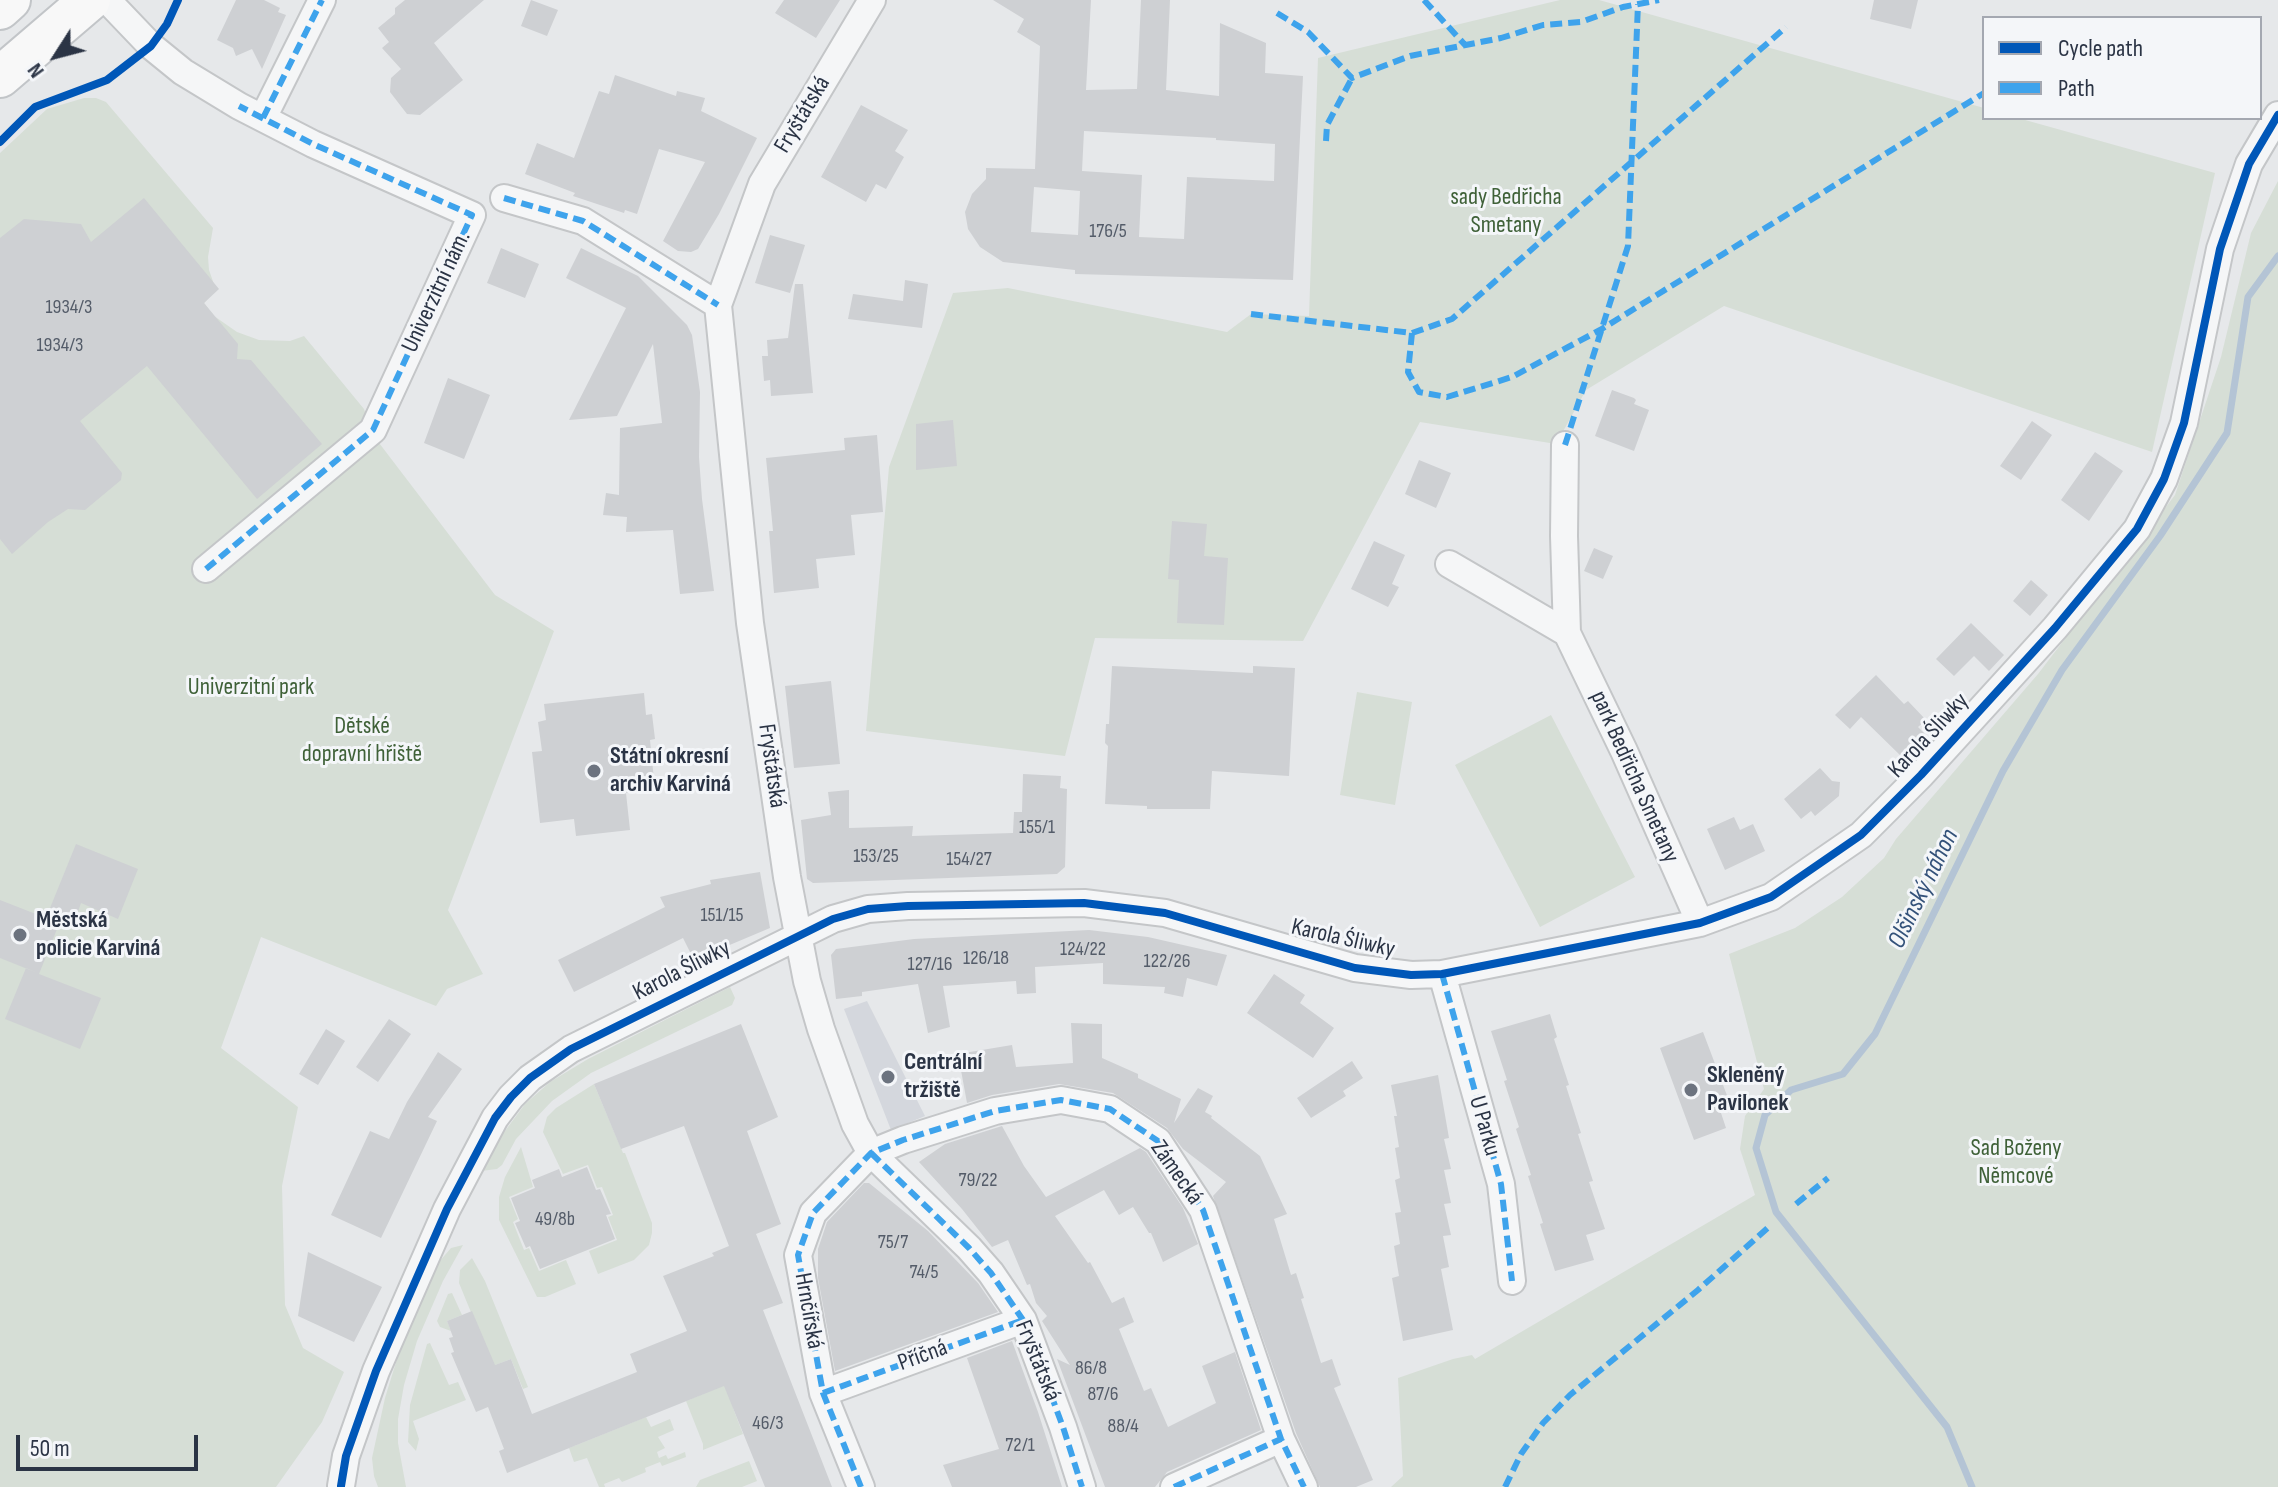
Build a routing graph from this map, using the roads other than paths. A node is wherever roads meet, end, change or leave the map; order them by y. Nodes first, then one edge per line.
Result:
1 (10, 0) edge
2 (90, 0) edge
3 (107, 0) edge
4 (322, 0) edge
5 (872, 0) edge
6 (0, 9) edge
7 (0, 77) edge
8 (2278, 115) edge
9 (263, 118) junction
10 (504, 198) dead end
11 (718, 305) junction
12 (1565, 445) dead end
13 (1449, 564) dead end
14 (206, 569) dead end
15 (1567, 633) junction
16 (1700, 923) junction
17 (799, 934) junction
18 (1442, 974) junction
19 (871, 1153) junction
20 (1512, 1281) dead end
21 (1023, 1320) junction
22 (823, 1393) junction
23 (1281, 1439) junction
24 (333, 1487) edge
25 (342, 1487) edge
26 (861, 1487) edge
27 (1082, 1487) edge
28 (1174, 1487) edge
29 (1304, 1487) edge

1 - 6 main road
2 - 7 main road
3 - 9 street, Univerzitní nám.
4 - 9 street
5 - 11 street, Fryštátská
8 - 16 street, Karola Śliwky
9 - 14 street, Univerzitní nám.
10 - 11 street
11 - 17 street, Fryštátská
12 - 15 street, park Bedřicha Smetany
13 - 15 street
15 - 16 street, park Bedřicha Smetany
16 - 18 street, Karola Śliwky
17 - 18 street, Karola Śliwky
17 - 19 street, Fryštátská
17 - 25 street, Karola Śliwky
18 - 20 street, U Parku
19 - 21 street, Fryštátská
19 - 22 street, Hrnčířská
19 - 23 street, Zámecká
21 - 22 street, Příčná
21 - 27 street, Fryštátská
22 - 26 street, Hrnčířská
23 - 28 street
23 - 29 street, Zámecká
24 - 25 street, Karola Śliwky

